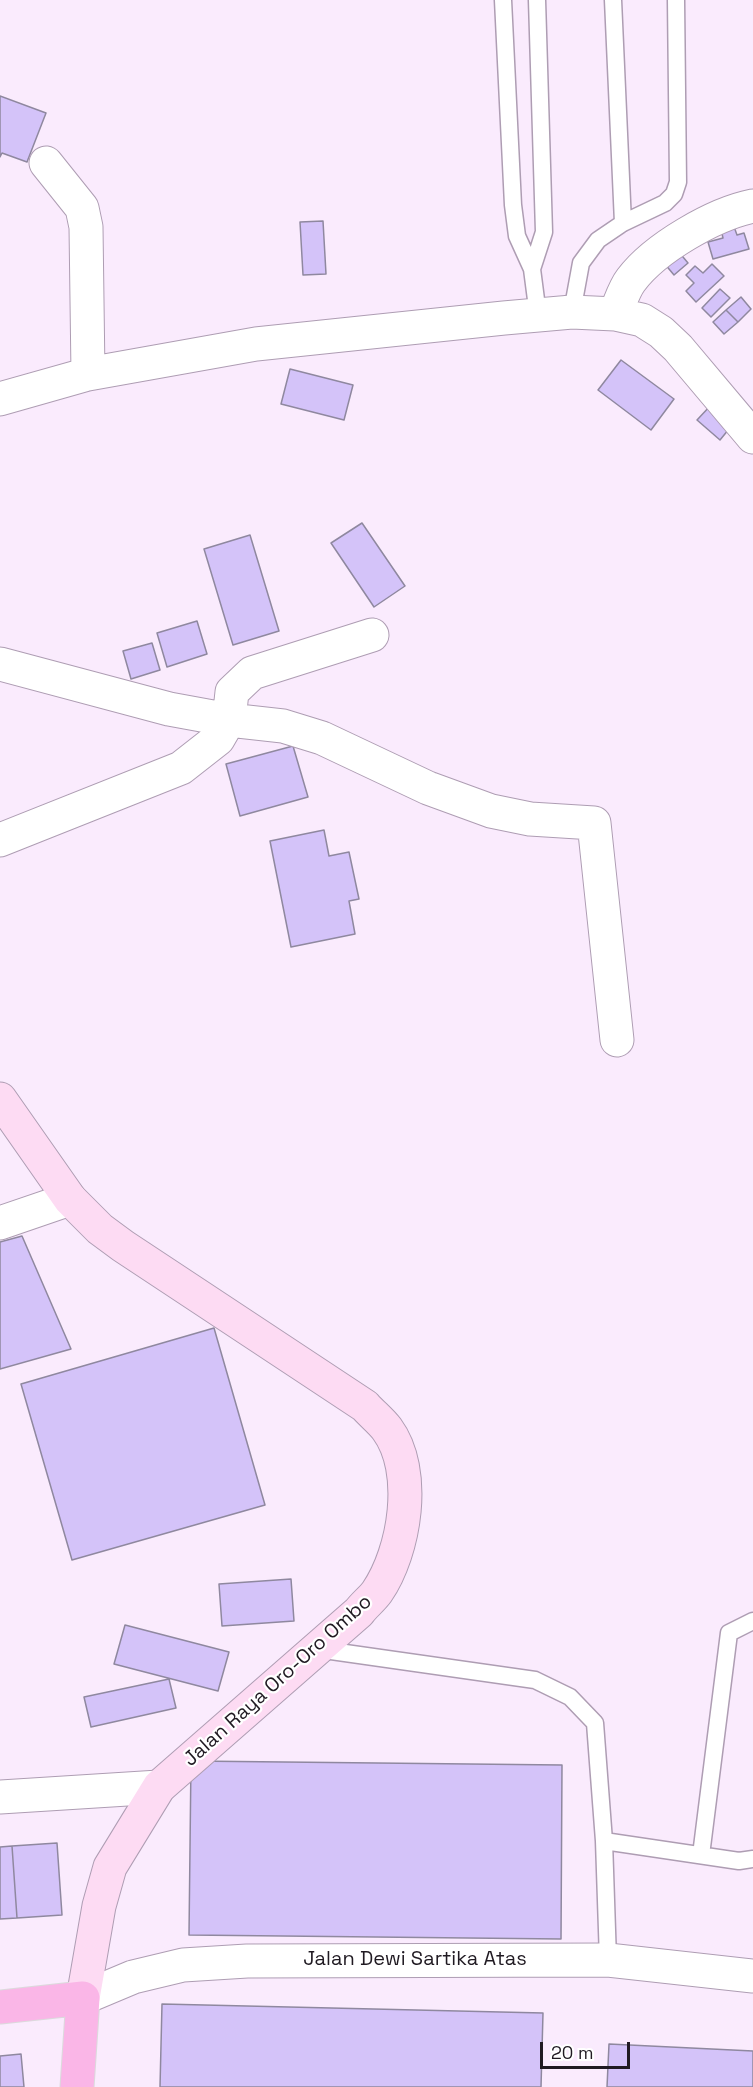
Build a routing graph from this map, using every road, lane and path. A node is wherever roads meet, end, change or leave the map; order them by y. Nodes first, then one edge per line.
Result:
1 (503, 0) edge
2 (537, 0) edge
3 (613, 0) edge
4 (676, 0) edge
5 (46, 163) dead end
6 (753, 206) edge
7 (623, 223) junction
8 (532, 269) junction
9 (572, 312) junction
10 (615, 314) junction
11 (538, 315) junction
12 (88, 374) junction
13 (0, 399) edge
14 (753, 436) edge
15 (372, 635) dead end
16 (0, 664) edge
17 (229, 720) junction
18 (0, 840) edge
19 (617, 1040) dead end
20 (6, 1117) edge
21 (70, 1199) junction
22 (0, 1223) edge
23 (753, 1621) edge
24 (316, 1649) junction
25 (159, 1787) junction
26 (0, 1797) edge
27 (604, 1840) junction
28 (701, 1855) junction
29 (753, 1858) edge
30 (608, 1960) junction
31 (753, 1976) edge
32 (83, 1998) junction
33 (0, 2007) edge
34 (77, 2087) edge

1 - 8 lane
2 - 8 lane
3 - 7 lane
4 - 7 lane
5 - 12 street
6 - 10 street
7 - 9 lane
8 - 11 lane
9 - 10 street
9 - 11 street
10 - 14 street
11 - 12 street
12 - 13 street
15 - 17 street
16 - 17 street
17 - 18 street
17 - 19 street
20 - 21 main road, Jalan Raya Oro-Oro Ombo
21 - 22 street
21 - 24 main road, Jalan Raya Oro-Oro Ombo
23 - 28 lane
24 - 25 main road, Jalan Raya Oro-Oro Ombo
24 - 27 lane
25 - 26 street
25 - 32 main road, Jalan Raya Oro-Oro Ombo
27 - 28 lane
27 - 30 lane
28 - 29 lane
30 - 31 street, Jalan Dewi Sartika Atas
30 - 32 street, Jalan Dewi Sartika Atas
32 - 33 main road
32 - 34 main road

